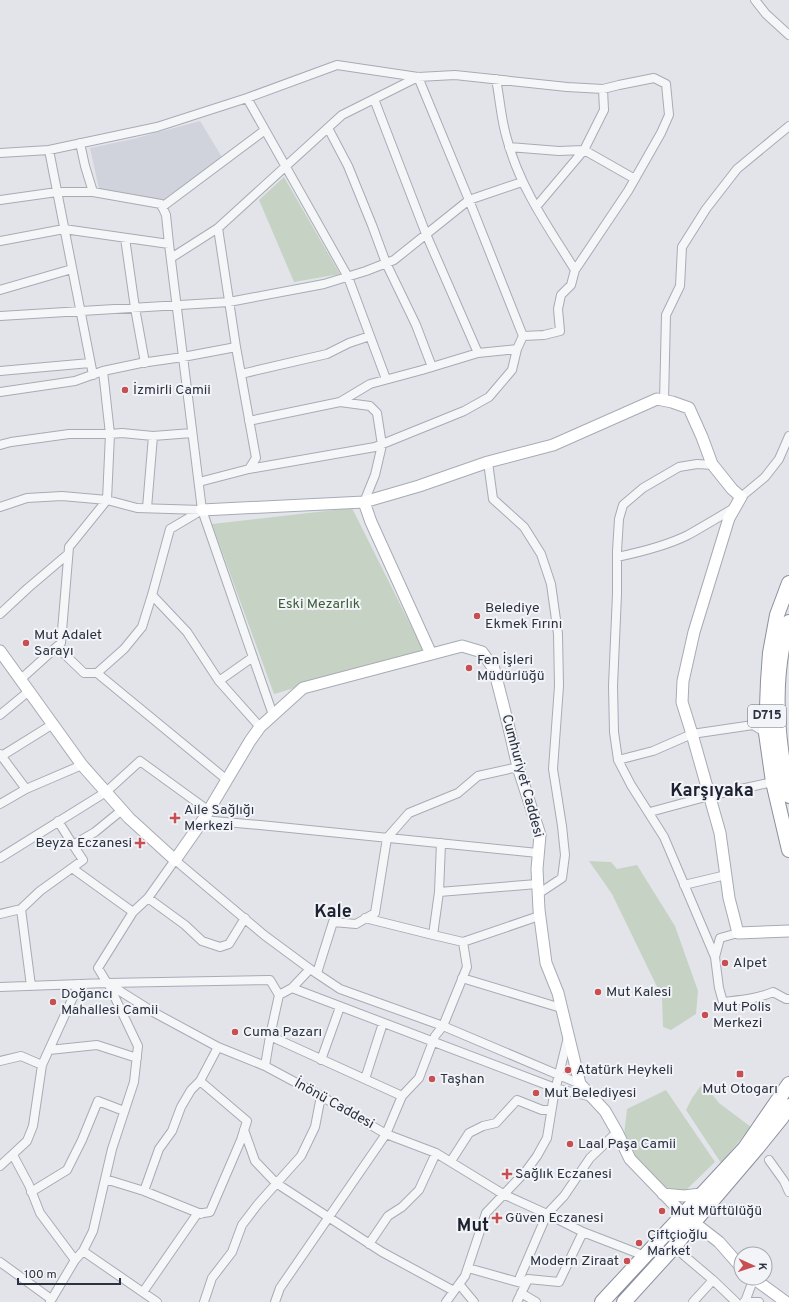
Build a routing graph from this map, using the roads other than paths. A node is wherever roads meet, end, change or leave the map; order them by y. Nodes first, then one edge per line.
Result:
1 (755, 0) edge
2 (789, 35) edge
3 (418, 77) junction
4 (496, 79) junction
5 (603, 89) junction
6 (247, 98) junction
7 (374, 99) junction
8 (789, 126) edge
9 (328, 128) junction
10 (265, 130) junction
11 (80, 143) junction
12 (509, 147) junction
13 (49, 150) junction
14 (584, 150) junction
15 (0, 153) edge
16 (285, 167) junction
17 (635, 179) junction
18 (522, 182) junction
19 (57, 192) junction
20 (93, 192) junction
21 (0, 200) edge
22 (469, 200) junction
23 (162, 207) junction
24 (536, 207) junction
25 (218, 228) junction
26 (64, 229) junction
27 (426, 234) junction
28 (125, 238) junction
29 (0, 241) edge
30 (169, 244) junction
31 (171, 258) junction
32 (386, 263) junction
33 (72, 269) junction
34 (575, 270) junction
35 (348, 277) junction
36 (0, 290) edge
37 (229, 302) junction
38 (176, 305) junction
39 (135, 308) junction
40 (80, 311) junction
41 (0, 316) edge
42 (370, 336) junction
43 (523, 336) junction
44 (236, 347) junction
45 (517, 349) junction
46 (478, 353) junction
47 (183, 357) junction
48 (90, 363) junction
49 (146, 363) junction
50 (432, 367) junction
51 (0, 370) edge
52 (103, 371) junction
53 (241, 374) junction
54 (93, 375) junction
55 (386, 380) junction
56 (0, 392) edge
57 (664, 401) junction
58 (340, 402) junction
59 (249, 421) junction
60 (192, 433) junction
61 (110, 434) junction
62 (153, 436) junction
63 (789, 436) edge
64 (0, 445) edge
65 (382, 445) junction
66 (488, 462) junction
67 (713, 465) junction
68 (249, 469) junction
69 (199, 482) junction
70 (741, 497) junction
71 (107, 500) junction
72 (364, 502) junction
73 (0, 507) edge
74 (147, 508) junction
75 (735, 508) junction
76 (202, 510) junction
77 (68, 554) junction
78 (617, 557) junction
79 (789, 583) edge
80 (152, 595) junction
81 (0, 614) edge
82 (789, 622) edge
83 (57, 647) junction
84 (1, 654) edge
85 (431, 654) junction
86 (253, 657) junction
87 (97, 673) junction
88 (21, 679) junction
89 (219, 681) junction
90 (29, 690) junction
91 (0, 715) edge
92 (273, 715) junction
93 (53, 724) junction
94 (260, 727) junction
95 (766, 733) junction
96 (692, 734) junction
97 (784, 736) edge
98 (0, 756) edge
99 (618, 760) junction
100 (82, 765) junction
101 (518, 767) junction
102 (227, 780) junction
103 (773, 782) junction
104 (26, 789) junction
105 (106, 792) junction
106 (709, 796) junction
107 (789, 796) edge
108 (0, 804) edge
109 (122, 810) junction
110 (650, 812) junction
111 (206, 816) junction
112 (58, 821) junction
113 (387, 838) junction
114 (441, 843) junction
115 (73, 845) junction
116 (789, 850) edge
117 (538, 853) junction
118 (0, 858) edge
119 (175, 860) junction
120 (72, 868) junction
121 (726, 875) junction
122 (684, 885) junction
123 (538, 889) junction
124 (439, 892) junction
125 (148, 898) junction
126 (21, 910) junction
127 (133, 912) junction
128 (0, 914) edge
129 (539, 916) junction
130 (245, 918) junction
131 (365, 918) junction
132 (789, 931) edge
133 (738, 933) junction
134 (433, 935) junction
135 (463, 942) junction
136 (716, 957) junction
137 (313, 971) junction
138 (462, 978) junction
139 (107, 983) junction
140 (79, 984) junction
141 (31, 986) junction
142 (0, 987) edge
143 (292, 988) junction
144 (280, 995) junction
145 (789, 999) edge
146 (340, 1007) junction
147 (561, 1008) junction
148 (383, 1023) junction
149 (443, 1026) junction
150 (270, 1036) junction
151 (568, 1036) junction
152 (433, 1042) junction
153 (218, 1047) junction
154 (49, 1050) junction
155 (137, 1058) junction
156 (321, 1060) junction
157 (0, 1061) edge
158 (42, 1065) junction
159 (265, 1066) junction
160 (558, 1075) junction
161 (365, 1079) junction
162 (200, 1080) junction
163 (580, 1084) junction
164 (789, 1084) edge
165 (555, 1088) junction
166 (321, 1096) junction
167 (402, 1096) junction
168 (593, 1098) junction
169 (789, 1106) edge
170 (552, 1110) junction
171 (124, 1112) junction
172 (244, 1130) junction
173 (617, 1132) junction
174 (386, 1134) junction
175 (436, 1153) junction
176 (13, 1155) junction
177 (769, 1160) dead end
178 (451, 1162) junction
179 (0, 1166) edge
180 (105, 1180) junction
181 (276, 1183) junction
182 (144, 1191) junction
183 (31, 1192) junction
184 (789, 1192) edge
185 (503, 1194) junction
186 (663, 1194) junction
187 (701, 1194) junction
188 (201, 1214) junction
189 (546, 1214) junction
190 (328, 1217) junction
191 (688, 1218) junction
192 (583, 1232) junction
193 (369, 1244) junction
194 (674, 1247) junction
195 (83, 1251) junction
196 (646, 1256) junction
197 (733, 1258) edge
198 (75, 1260) junction
199 (0, 1262) edge
200 (468, 1268) junction
201 (713, 1280) junction
202 (525, 1284) junction
203 (749, 1286) edge
204 (757, 1286) edge
205 (761, 1286) edge
206 (456, 1288) junction
207 (521, 1294) junction
208 (145, 1297) edge
209 (50, 1300) edge
210 (157, 1302) edge
211 (204, 1302) edge
212 (275, 1302) edge
213 (446, 1302) edge
214 (474, 1302) edge
215 (517, 1302) edge
216 (536, 1302) edge
217 (602, 1302) edge
218 (624, 1302) edge
219 (693, 1302) edge
220 (736, 1302) edge
221 (744, 1302) edge
222 (759, 1302) edge
223 (772, 1302) edge
224 (786, 1302) edge

1 - 2 street
3 - 4 street
3 - 6 street
3 - 7 street
3 - 22 street
4 - 5 street
4 - 12 street
5 - 14 street
5 - 17 street
6 - 10 street
6 - 11 street
7 - 9 street
7 - 27 street
8 - 57 street
9 - 16 street
9 - 32 street
10 - 16 street
10 - 23 street
11 - 13 street
11 - 20 street
12 - 14 street
12 - 18 street
13 - 15 street
13 - 19 street
14 - 17 street
14 - 24 street
16 - 25 street
16 - 35 street
17 - 34 street
18 - 22 street
18 - 24 street
19 - 20 street
19 - 21 street
19 - 26 street
20 - 23 street
22 - 27 street
22 - 43 street
23 - 30 street
24 - 34 street
25 - 31 street
25 - 37 street
26 - 28 street
26 - 29 street
26 - 33 street
27 - 32 street
27 - 46 street
28 - 30 street
28 - 39 street
30 - 31 street
31 - 38 street
32 - 35 street
32 - 50 street
33 - 36 street
33 - 40 street
34 - 43 street
35 - 37 street
35 - 42 street
37 - 38 street
37 - 44 street
38 - 39 street
38 - 47 street
39 - 40 street
39 - 49 street
40 - 41 street
40 - 48 street
42 - 53 street
42 - 55 street
43 - 45 street
44 - 47 street
44 - 53 street
45 - 46 street
45 - 65 street
46 - 50 street
47 - 49 street
47 - 60 street
48 - 51 street
48 - 54 street
49 - 52 street
50 - 55 street
52 - 54 street
52 - 61 street
53 - 59 street
54 - 56 street
55 - 58 street
57 - 66 street
57 - 67 street
58 - 59 street
58 - 65 street
59 - 68 street
60 - 62 street
60 - 69 street
61 - 62 street
61 - 64 street
61 - 71 street
62 - 74 street
63 - 70 street
65 - 68 street
65 - 72 street
66 - 72 street
66 - 123 street
67 - 70 street
67 - 78 street
68 - 69 street
69 - 76 street
70 - 75 street
71 - 73 street
71 - 74 street
71 - 77 street
72 - 76 street
72 - 85 street
74 - 76 street
75 - 78 street
75 - 96 street
76 - 80 street
76 - 86 street
77 - 81 street
77 - 83 street
78 - 99 street
79 - 95 highway, D715
80 - 87 street
80 - 89 street
82 - 97 highway, D715
83 - 87 street
83 - 88 street
84 - 88 street
85 - 92 street, Cumhuriyet Caddesi
85 - 101 street, Cumhuriyet Caddesi
86 - 89 street
86 - 92 street
87 - 102 street
88 - 90 street
89 - 94 street
90 - 91 street
90 - 93 street
92 - 94 street
93 - 98 street
93 - 100 street
94 - 102 street
95 - 96 street
95 - 103 highway, D715
96 - 99 street
96 - 106 street
97 - 107 highway, D715
98 - 104 street
99 - 110 street
100 - 104 street
100 - 105 street
101 - 113 street
101 - 117 street, Cumhuriyet Caddesi
102 - 111 street
103 - 106 street
103 - 116 highway, D715
104 - 108 street
105 - 109 street
105 - 111 street
105 - 112 street
106 - 110 street
106 - 121 street
109 - 115 street
109 - 119 street
110 - 122 street
111 - 113 street
111 - 119 street
112 - 115 street
112 - 118 street
113 - 114 street
113 - 131 street
114 - 117 street
114 - 124 street
115 - 120 street
117 - 123 street, Cumhuriyet Caddesi
119 - 125 street
119 - 130 street
120 - 126 street
120 - 127 street
121 - 122 street
121 - 133 street
122 - 136 street
123 - 124 street
123 - 129 street, Cumhuriyet Caddesi
124 - 134 street
125 - 127 street
125 - 130 street
126 - 128 street
126 - 141 street
127 - 139 street
129 - 135 street
129 - 147 street, Cumhuriyet Caddesi
130 - 137 street
131 - 134 street
131 - 137 street
132 - 133 street
133 - 136 street
134 - 135 street
135 - 138 street
136 - 145 street
137 - 143 street
137 - 149 street
138 - 147 street
138 - 149 street
139 - 140 street
139 - 144 street
139 - 153 street, İnönü Caddesi
139 - 155 street
140 - 141 street
140 - 154 street
141 - 142 street
143 - 144 street
143 - 146 street
144 - 150 street
146 - 148 street
146 - 156 street
147 - 151 street, Cumhuriyet Caddesi
148 - 152 street
148 - 161 street
149 - 152 street
149 - 160 street
150 - 156 street
150 - 159 street
151 - 160 street
151 - 163 street, Cumhuriyet Caddesi
152 - 165 street
152 - 167 street
153 - 159 street, İnönü Caddesi
153 - 162 street
154 - 155 street
154 - 158 street
155 - 171 street
156 - 161 street
157 - 158 street
158 - 176 street
159 - 166 street, İnönü Caddesi
160 - 163 street
160 - 165 street
161 - 167 street
162 - 172 street
162 - 182 street
163 - 168 street, Cumhuriyet Caddesi
164 - 187 highway
165 - 168 street
165 - 170 street
166 - 174 street, İnönü Caddesi
166 - 181 street
167 - 174 street
168 - 173 street, Cumhuriyet Caddesi
169 - 191 highway
170 - 178 street
170 - 185 street
171 - 180 street
171 - 183 street
172 - 181 street
172 - 188 street
173 - 186 street, Cumhuriyet Caddesi
173 - 189 street
174 - 175 street, İnönü Caddesi
174 - 190 street
175 - 178 street, İnönü Caddesi
175 - 193 street
176 - 179 street
176 - 183 street
177 - 184 street
178 - 185 street, İnönü Caddesi
180 - 182 street
180 - 195 street
181 - 190 street
181 - 211 street
182 - 188 street
183 - 198 street
185 - 189 street, İnönü Caddesi
185 - 200 street
186 - 187 street
186 - 191 street, Cumhuriyet Caddesi
187 - 191 highway
188 - 208 street
189 - 192 street, İnönü Caddesi
189 - 202 street
190 - 193 street
190 - 212 street
191 - 194 highway
191 - 196 highway
191 - 197 street, Cumhuriyet Caddesi
192 - 196 street, İnönü Caddesi
192 - 202 street
193 - 206 street
194 - 201 street
194 - 218 highway
195 - 198 street
195 - 208 street
196 - 217 highway
198 - 209 street
199 - 209 street
200 - 202 street
200 - 206 street
201 - 219 street
201 - 220 street
202 - 207 street
203 - 221 street
204 - 223 street
205 - 224 street
206 - 213 street
206 - 214 street
207 - 215 street
207 - 216 street
208 - 210 street
221 - 222 street

